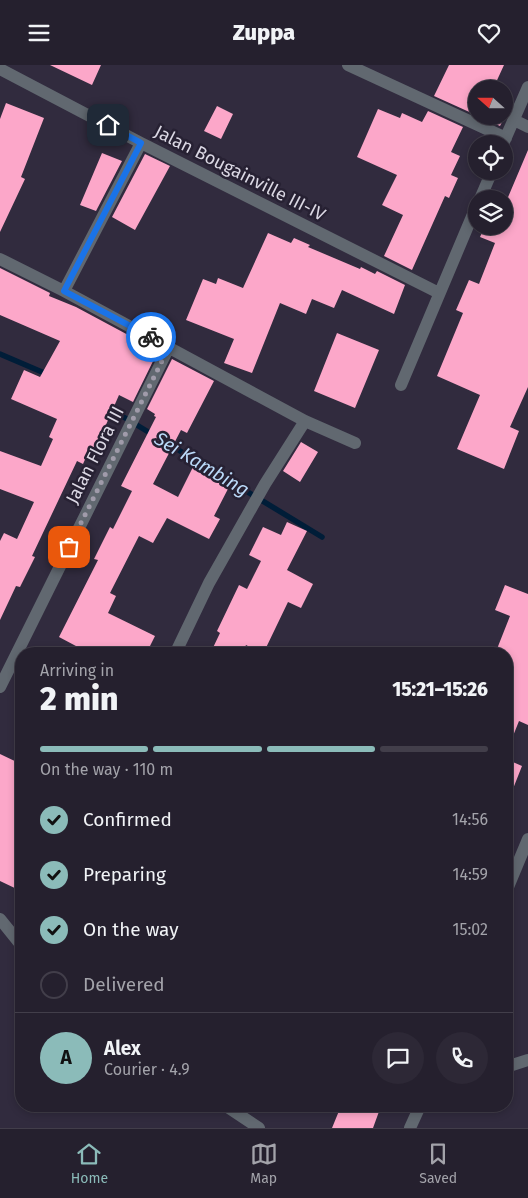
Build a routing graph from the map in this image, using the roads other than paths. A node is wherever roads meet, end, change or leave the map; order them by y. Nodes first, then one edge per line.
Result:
1 (348, 65) edge
2 (0, 69) edge
3 (528, 87) edge
4 (514, 121) junction
5 (528, 127) edge
6 (492, 135) edge
7 (507, 135) edge
8 (141, 143) junction
9 (468, 226) edge
10 (0, 259) edge
11 (64, 291) junction
12 (439, 293) junction
13 (169, 347) junction
14 (401, 385) dead end
15 (305, 421) junction
16 (355, 443) dead end
17 (20, 647) edge
18 (178, 647) edge
19 (15, 657) edge
20 (0, 687) edge
21 (528, 839) edge
22 (513, 875) edge
23 (0, 919) edge
24 (15, 938) edge
25 (528, 1061) edge
26 (513, 1065) edge
27 (235, 1112) edge
28 (417, 1112) edge
29 (259, 1128) edge
30 (410, 1128) edge

1 - 6 street
2 - 8 street, Jalan Bougainville III-IV
3 - 4 street
4 - 5 street
4 - 7 street
8 - 11 street
8 - 12 street, Jalan Bougainville III-IV
9 - 12 street
10 - 11 street
11 - 13 street
12 - 14 street
13 - 15 street
13 - 17 street, Jalan Flora III
15 - 16 street
15 - 18 street
19 - 20 street, Jalan Flora III
21 - 22 street
23 - 24 street
25 - 26 street
27 - 29 street
28 - 30 street

